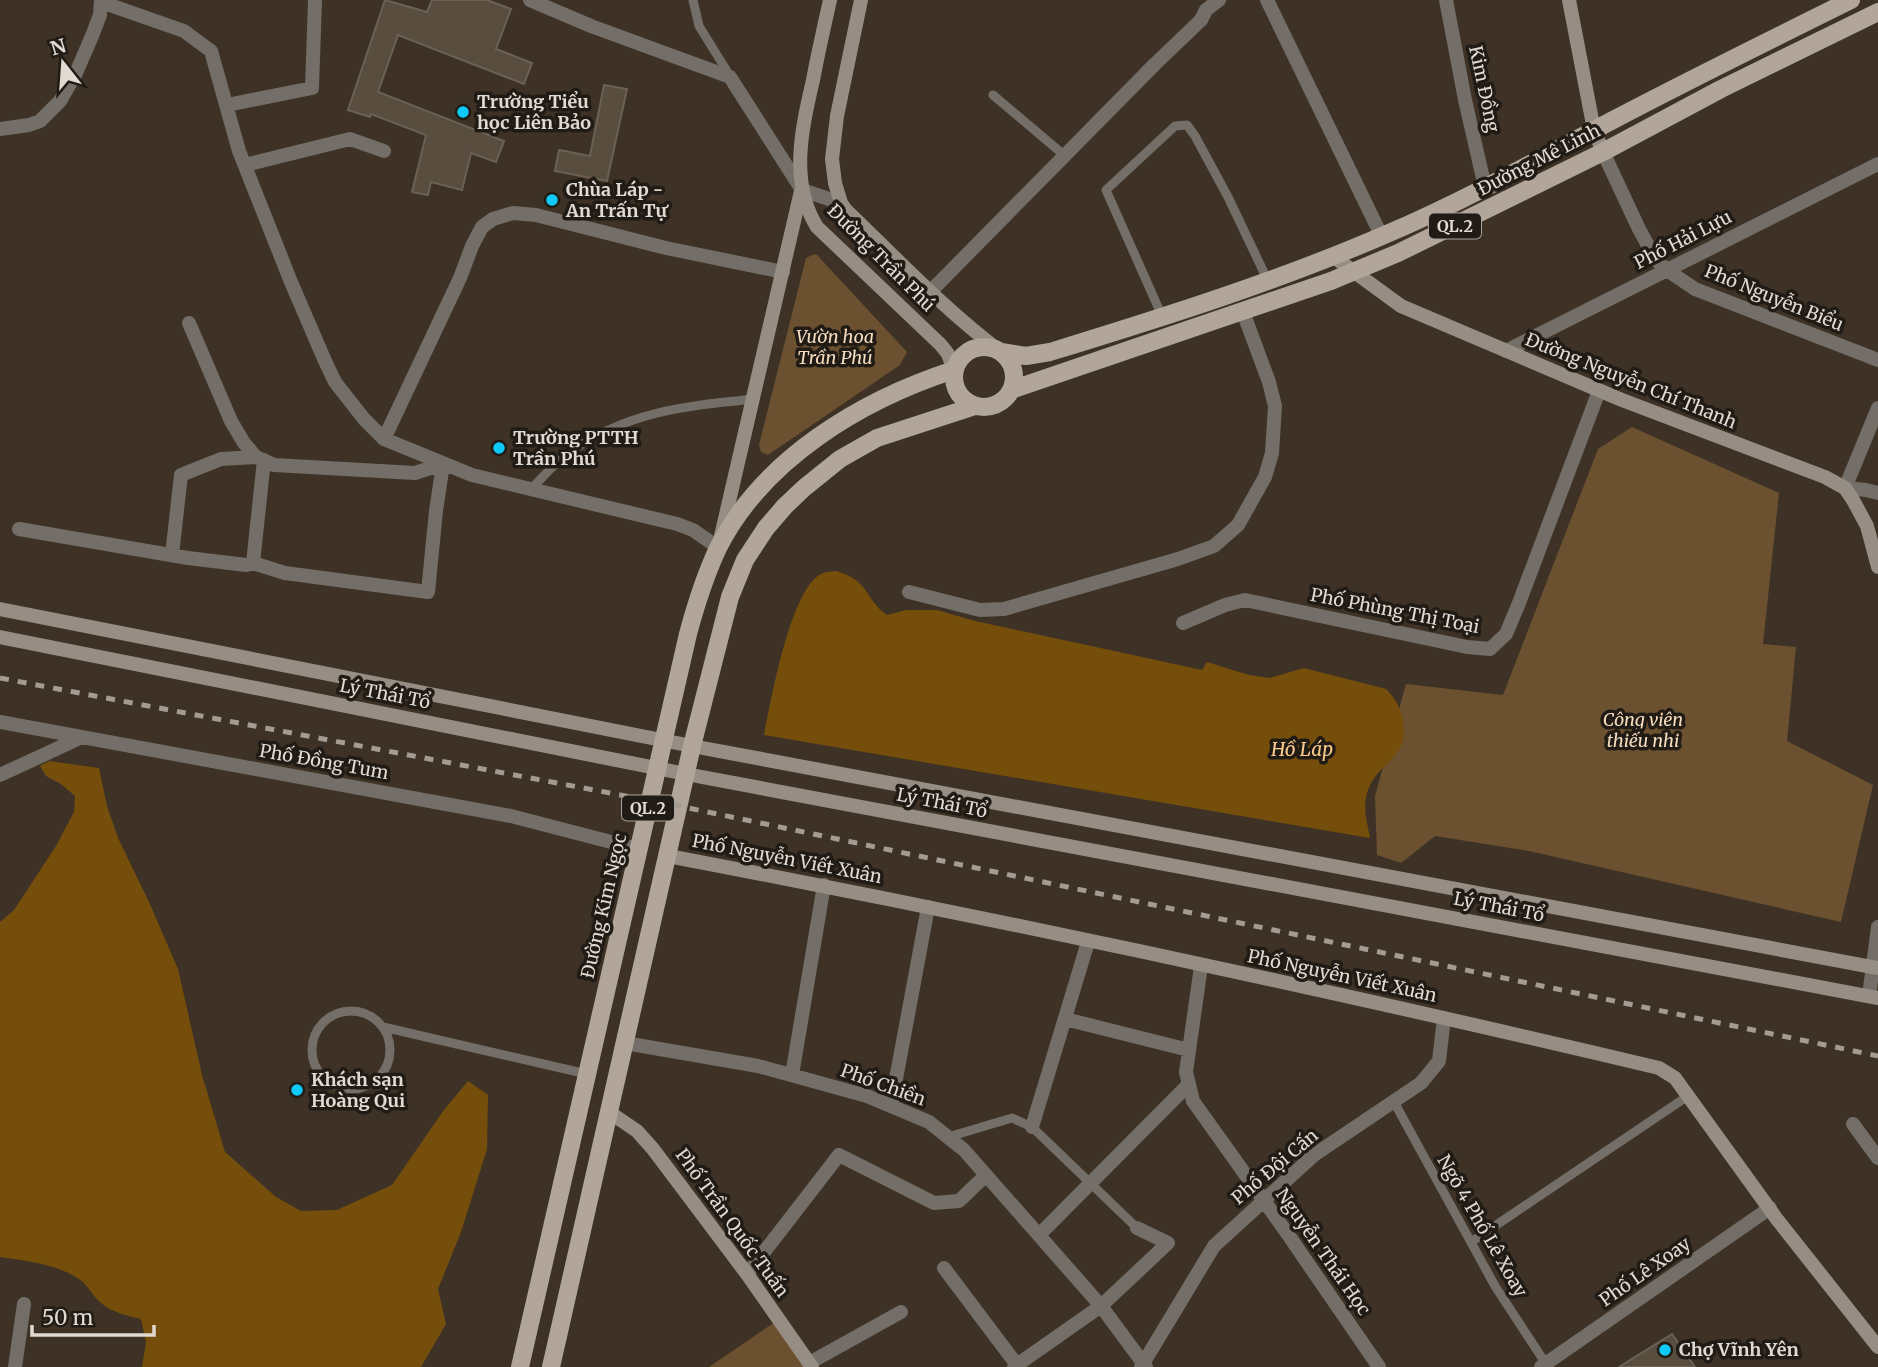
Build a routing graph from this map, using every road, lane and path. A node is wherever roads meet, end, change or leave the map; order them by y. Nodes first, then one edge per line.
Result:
1 (315, 0) edge
2 (530, 0) edge
3 (693, 0) edge
4 (830, 0) edge
5 (861, 0) edge
6 (1219, 0) edge
7 (1267, 0) edge
8 (1446, 0) edge
9 (1569, 0) edge
10 (1851, 0) edge
11 (101, 1) edge
12 (1204, 5) edge
13 (1878, 12) edge
14 (730, 77) junction
15 (993, 95) dead end
16 (227, 106) junction
17 (0, 129) edge
18 (1594, 130) junction
19 (384, 150) dead end
20 (1603, 152) junction
21 (1064, 155) junction
22 (1878, 164) edge
23 (245, 165) junction
24 (1485, 187) junction
25 (802, 190) junction
26 (841, 203) junction
27 (1382, 237) junction
28 (1334, 257) junction
29 (1667, 270) junction
30 (783, 272) junction
31 (1354, 272) junction
32 (1268, 281) junction
33 (930, 292) junction
34 (1243, 312) junction
35 (1162, 316) junction
36 (189, 323) dead end
37 (1506, 351) junction
38 (1002, 352) junction
39 (1878, 360) edge
40 (954, 370) junction
41 (1011, 390) junction
42 (1599, 391) junction
43 (754, 399) junction
44 (975, 406) junction
45 (1878, 408) edge
46 (384, 439) junction
47 (260, 459) junction
48 (443, 464) junction
49 (1845, 488) junction
50 (531, 489) junction
51 (1878, 494) edge
52 (19, 529) dead end
53 (719, 548) junction
54 (172, 555) junction
55 (253, 563) junction
56 (1878, 566) edge
57 (909, 592) dead end
58 (0, 609) edge
59 (1183, 623) dead end
60 (0, 637) edge
61 (0, 722) edge
62 (82, 737) junction
63 (663, 741) junction
64 (692, 746) junction
65 (657, 768) junction
66 (685, 774) junction
67 (0, 775) edge
68 (639, 849) junction
69 (668, 856) junction
70 (824, 885) junction
71 (928, 907) junction
72 (1878, 927) edge
73 (1088, 942) junction
74 (1201, 966) junction
75 (1875, 967) edge
76 (1873, 997) edge
77 (1444, 1018) junction
78 (1065, 1019) junction
79 (383, 1027) junction
80 (625, 1043) junction
81 (1189, 1051) junction
82 (587, 1074) junction
83 (792, 1075) junction
84 (1189, 1084) junction
85 (1688, 1096) junction
86 (1394, 1102) junction
87 (891, 1106) junction
88 (610, 1112) junction
89 (1853, 1124) dead end
90 (1032, 1127) junction
91 (948, 1137) junction
92 (1878, 1158) edge
93 (986, 1175) junction
94 (1090, 1183) junction
95 (1263, 1200) junction
96 (1770, 1208) junction
97 (1137, 1228) joint
98 (1039, 1236) junction
99 (1471, 1242) junction
100 (944, 1268) dead end
101 (747, 1274) junction
102 (24, 1304) dead end
103 (1101, 1306) junction
104 (901, 1312) dead end
105 (1878, 1347) edge
106 (810, 1365) edge
107 (1544, 1365) edge
108 (1016, 1366) edge
109 (1144, 1366) edge
110 (15, 1367) edge
111 (520, 1367) edge
112 (551, 1367) edge
113 (1379, 1367) edge

1 - 16 street
2 - 14 street
3 - 14 lane
4 - 25 main road, Đường Trần Phú
5 - 26 main road, Đường Trần Phú
6 - 12 street
7 - 27 street
8 - 24 street, Kim Đồng
9 - 18 main road
10 - 18 main road, Đường Mê Linh / QL.2
11 - 16 street
11 - 17 street
12 - 21 street
13 - 20 main road, Đường Mê Linh / QL.2
14 - 25 street
15 - 21 lane
16 - 23 street
18 - 20 main road
18 - 24 main road, Đường Mê Linh / QL.2
19 - 23 street
20 - 29 street, Phố Nguyễn Biểu
20 - 31 main road, Đường Mê Linh / QL.2
21 - 33 street
22 - 29 street, Phố Hải Lựu
23 - 46 street
24 - 27 main road, Đường Mê Linh / QL.2
25 - 26 street
25 - 30 main road
25 - 40 main road, Đường Trần Phú
26 - 33 main road, Đường Trần Phú
27 - 28 main road, Đường Mê Linh / QL.2
28 - 31 main road, Đường Nguyễn Chí Thanh
28 - 32 main road, Đường Mê Linh / QL.2
29 - 37 street, Phố Hải Lựu
29 - 39 street, Phố Nguyễn Biểu
30 - 43 main road
30 - 46 street
31 - 34 main road, Đường Mê Linh / QL.2
31 - 37 main road, Đường Nguyễn Chí Thanh
32 - 35 main road, Đường Mê Linh / QL.2
32 - 35 lane
33 - 38 main road, Đường Trần Phú
34 - 41 main road, Đường Mê Linh / QL.2
34 - 57 street
35 - 38 main road, Đường Mê Linh / QL.2
36 - 47 street
37 - 42 main road, Đường Nguyễn Chí Thanh
38 - 40 main road, QL.2
38 - 41 main road
40 - 44 main road
40 - 53 main road, Đường Kim Ngọc / QL.2
41 - 44 main road, QL.2
42 - 49 main road, Đường Nguyễn Chí Thanh
42 - 59 street, Phố Phùng Thị Toại
43 - 50 lane
43 - 53 main road
44 - 64 main road, QL.2
45 - 49 street
46 - 48 street
47 - 48 street
47 - 54 street
47 - 55 street
48 - 50 street
48 - 55 street
49 - 51 street
49 - 56 main road
50 - 53 street
52 - 54 street
53 - 63 main road, Đường Kim Ngọc / QL.2
54 - 55 street
58 - 63 main road, Lý Thái Tổ
60 - 65 main road, Lý Thái Tổ
61 - 62 street, Phố Đồng Tum
62 - 67 street
62 - 68 street, Phố Đồng Tum
63 - 64 main road, Lý Thái Tổ
63 - 65 main road, Đường Kim Ngọc / QL.2
64 - 66 main road, QL.2
64 - 75 main road, Lý Thái Tổ
65 - 66 main road, Lý Thái Tổ
65 - 68 main road, Đường Kim Ngọc / QL.2
66 - 69 main road, QL.2
66 - 76 main road, Lý Thái Tổ
68 - 82 main road, Đường Kim Ngọc / QL.2
69 - 70 main road, Phố Nguyễn Viết Xuân
69 - 80 main road, QL.2
70 - 71 main road, Phố Nguyễn Viết Xuân
70 - 83 street
71 - 73 main road, Phố Nguyễn Viết Xuân
71 - 87 street
72 - 75 street
73 - 74 main road, Phố Nguyễn Viết Xuân
73 - 78 street
74 - 77 main road, Phố Nguyễn Viết Xuân
74 - 81 street, Nguyễn Thái Học
75 - 76 street
77 - 85 main road, Phố Nguyễn Viết Xuân
77 - 86 street, Phố Đội Cấn
78 - 81 street
78 - 90 street
79 - 79 lane
79 - 82 lane
80 - 83 street, Phố Chiền
80 - 88 main road, QL.2
81 - 84 street, Nguyễn Thái Học
82 - 111 main road, Đường Kim Ngọc / QL.2
83 - 87 street, Phố Chiền
84 - 94 street
84 - 95 street, Nguyễn Thái Học
85 - 96 main road, Phố Nguyễn Viết Xuân
85 - 99 lane
86 - 95 street, Phố Đội Cấn
86 - 99 lane, Ngõ 4 Phố Lê Xoay
87 - 91 street, Phố Chiền
88 - 101 main road, Phố Trần Quốc Tuấn
88 - 112 main road, QL.2
89 - 92 street
90 - 91 lane
90 - 94 lane
91 - 93 street, Phố Chiền
93 - 98 street, Phố Chiền
93 - 101 street
94 - 97 lane
94 - 98 street
95 - 109 street, Phố Đội Cấn
95 - 113 street, Nguyễn Thái Học
96 - 105 main road, Phố Nguyễn Viết Xuân
96 - 107 street, Phố Lê Xoay
97 - 103 street
98 - 103 street, Phố Chiền
99 - 107 lane, Ngõ 4 Phố Lê Xoay
100 - 108 street
101 - 106 main road, Phố Trần Quốc Tuấn
102 - 110 street
103 - 108 street
103 - 109 street, Phố Chiền
104 - 106 street

